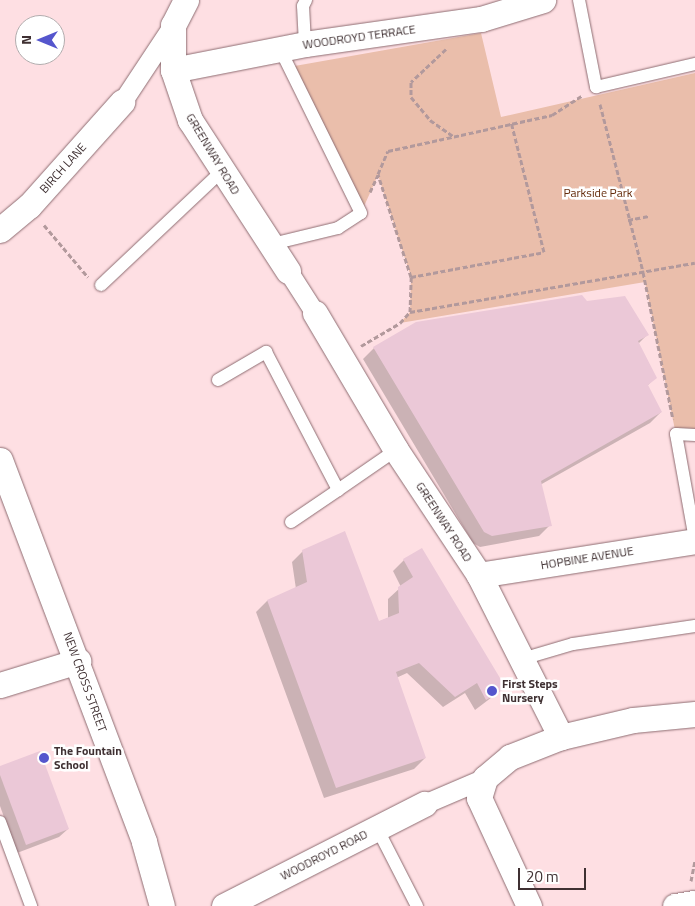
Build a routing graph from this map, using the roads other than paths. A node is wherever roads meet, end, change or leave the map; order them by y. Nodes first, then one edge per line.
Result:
1 (186, 0) edge
2 (306, 0) edge
3 (543, 0) edge
4 (579, 0) edge
5 (173, 25) junction
6 (305, 44) junction
7 (280, 49) junction
8 (695, 64) edge
9 (173, 70) junction
10 (122, 102) joint
11 (222, 172) junction
12 (0, 230) edge
13 (272, 244) junction
14 (288, 271) joint
15 (101, 285) road end
16 (315, 313) joint
17 (218, 380) dead end
18 (695, 435) edge
19 (396, 450) junction
20 (0, 460) edge
21 (338, 490) junction
22 (291, 522) dead end
23 (695, 540) edge
24 (479, 575) junction
25 (695, 626) edge
26 (522, 659) junction
27 (78, 661) junction
28 (0, 685) edge
29 (695, 714) edge
30 (561, 737) junction
31 (484, 778) junction
32 (424, 804) joint
33 (0, 822) edge
34 (377, 828) junction
35 (695, 903) edge
36 (31, 906) edge
37 (162, 906) edge
38 (224, 906) edge
39 (417, 906) edge
40 (529, 906) edge
41 (675, 906) edge

1 - 5 street
2 - 6 lane
3 - 6 street, WOODROYD TERRACE
4 - 8 lane
5 - 9 street, GREENWAY ROAD
5 - 10 street
6 - 7 street, WOODROYD TERRACE
7 - 9 street, WOODROYD TERRACE
7 - 13 lane
9 - 11 street, GREENWAY ROAD
10 - 12 street, BIRCH LANE
11 - 13 street, GREENWAY ROAD
11 - 15 lane
13 - 14 street, GREENWAY ROAD
14 - 16 street
16 - 19 street, GREENWAY ROAD
17 - 21 lane
18 - 23 lane
19 - 21 lane
19 - 24 street, GREENWAY ROAD
20 - 27 street, NEW CROSS STREET
21 - 22 lane
23 - 24 street, HOPBINE AVENUE
24 - 26 street, GREENWAY ROAD
25 - 26 lane
26 - 30 street, GREENWAY ROAD
27 - 28 street
27 - 37 street, NEW CROSS STREET
29 - 30 street
30 - 31 street
31 - 32 street
31 - 40 street
32 - 34 street, WOODROYD ROAD
33 - 36 lane
34 - 38 street, WOODROYD ROAD
34 - 39 lane
35 - 41 street

